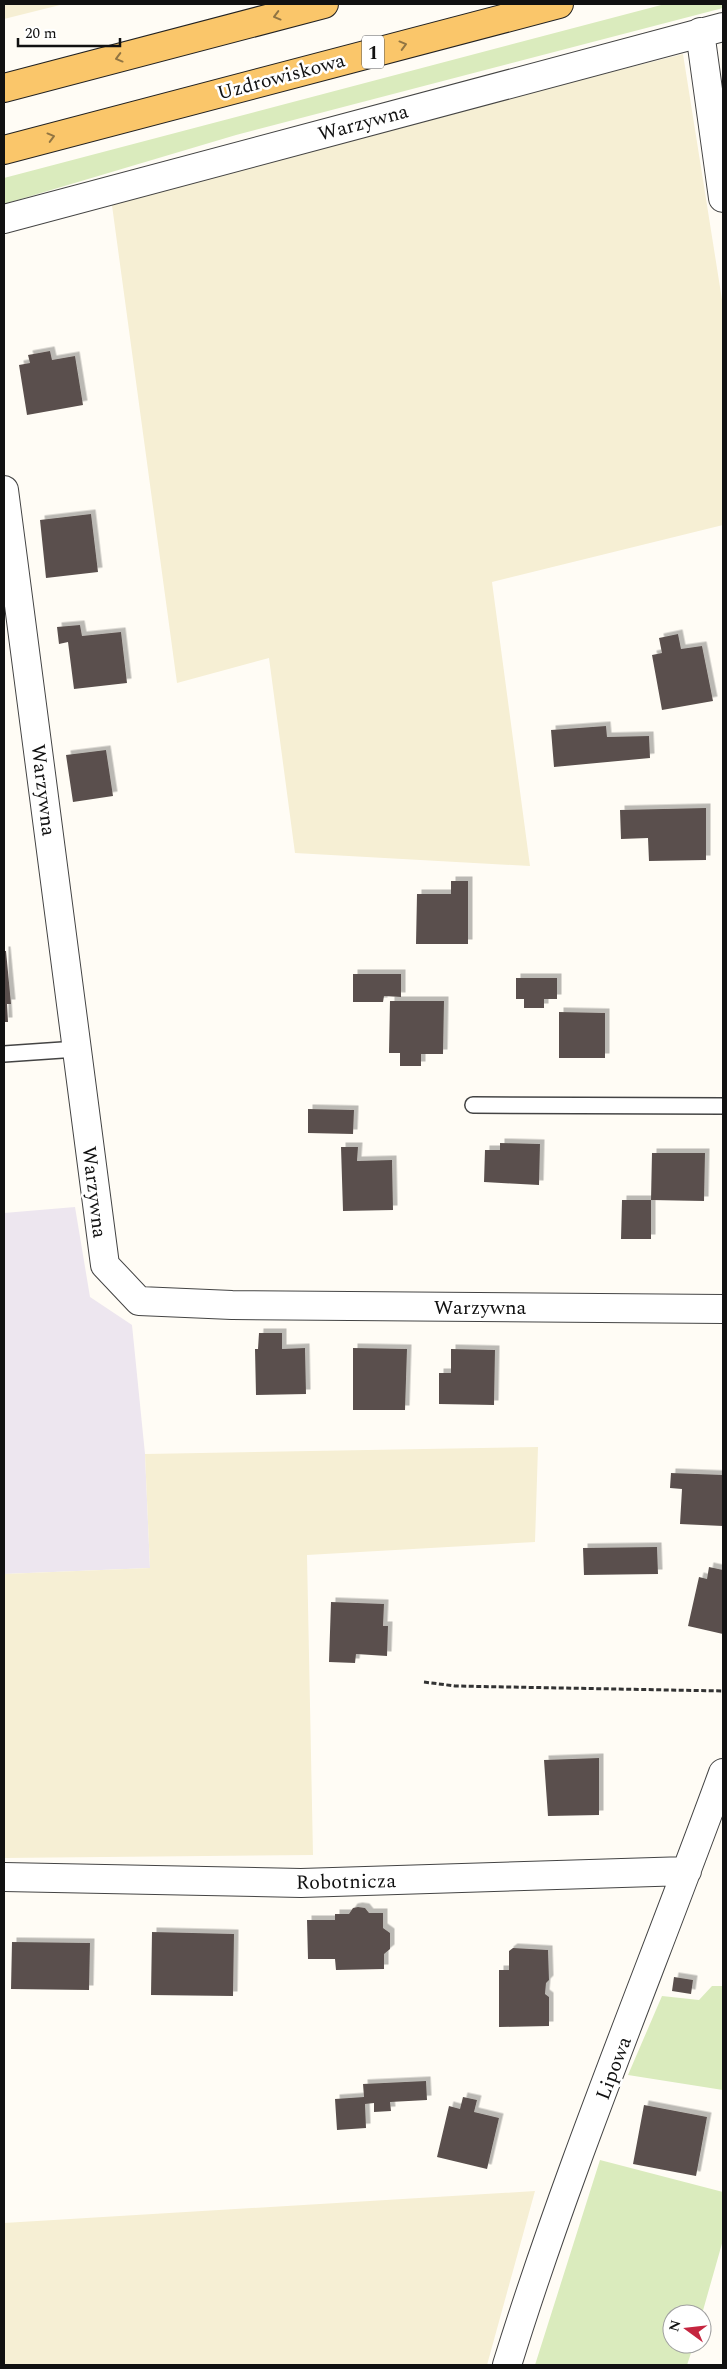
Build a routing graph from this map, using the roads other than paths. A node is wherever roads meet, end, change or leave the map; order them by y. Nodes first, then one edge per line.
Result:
1 (324, 4) edge
2 (559, 4) edge
3 (712, 29) edge
4 (4, 88) edge
5 (4, 150) edge
6 (723, 198) edge
7 (4, 218) edge
8 (4, 490) edge
9 (77, 1049) junction
10 (4, 1054) edge
11 (473, 1105) dead end
12 (723, 1106) edge
13 (723, 1309) edge
14 (723, 1773) edge
15 (687, 1871) junction
16 (4, 1877) edge
17 (507, 2365) edge

1 -> 4 main road
5 -> 2 main road, Uzdrowiskowa / 1
3 - 6 street
3 - 7 street, Warzywna
8 - 9 street, Warzywna
9 - 10 lane
9 - 13 street, Warzywna
11 - 12 lane
14 - 15 street, Lipowa
15 - 16 street, Robotnicza
15 - 17 street, Lipowa

